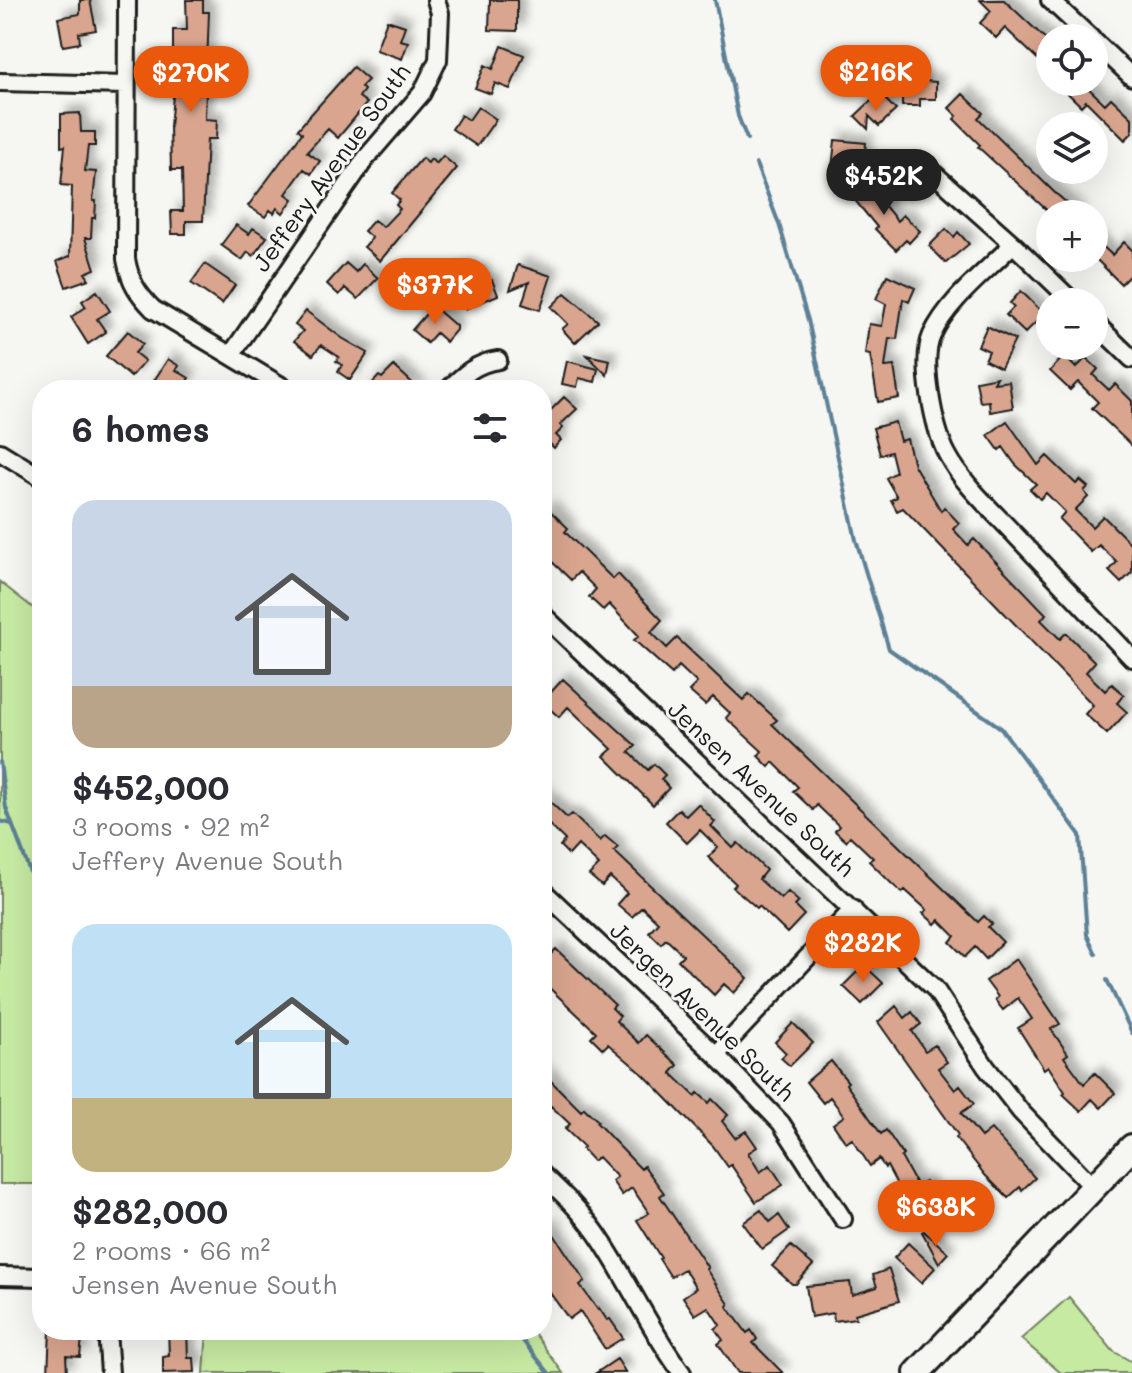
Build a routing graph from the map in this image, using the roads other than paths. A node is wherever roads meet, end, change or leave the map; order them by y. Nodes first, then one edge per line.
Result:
1 (127, 0) edge
2 (436, 0) edge
3 (1050, 0) edge
4 (1075, 24) edge
5 (1108, 55) edge
6 (1132, 77) edge
7 (0, 82) edge
8 (126, 85) junction
9 (921, 162) dead end
10 (1013, 244) junction
11 (1059, 288) edge
12 (1108, 336) edge
13 (231, 355) junction
14 (1132, 359) edge
15 (498, 360) dead end
16 (272, 380) edge
17 (459, 380) edge
18 (0, 452) edge
19 (32, 472) edge
20 (552, 623) edge
21 (1132, 658) edge
22 (552, 899) edge
23 (853, 909) junction
24 (716, 1055) junction
25 (1132, 1147) edge
26 (552, 1184) edge
27 (1094, 1188) junction
28 (843, 1219) dead end
29 (0, 1276) edge
30 (32, 1277) edge
31 (108, 1340) edge
32 (110, 1373) edge
33 (682, 1373) edge
34 (917, 1373) edge

1 - 8 street
2 - 13 street, Jeffery Avenue South
3 - 4 street
5 - 6 street
7 - 8 street
8 - 13 street
9 - 10 street
10 - 11 street
10 - 21 street
12 - 14 street
13 - 16 street
15 - 17 street
18 - 19 street
20 - 23 street, Jensen Avenue South
22 - 24 street, Jergen Avenue South
23 - 24 street
23 - 27 street, Jensen Avenue South
24 - 28 street, Jergen Avenue South
25 - 27 main road
26 - 33 street
27 - 34 main road
29 - 30 street
31 - 32 street

